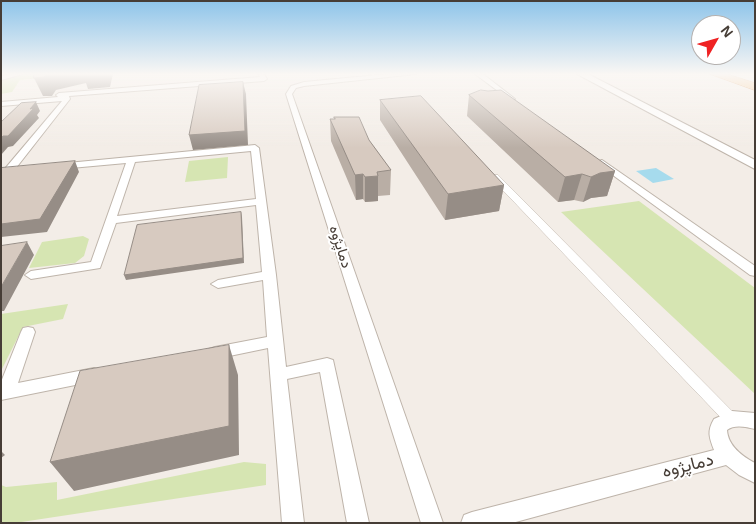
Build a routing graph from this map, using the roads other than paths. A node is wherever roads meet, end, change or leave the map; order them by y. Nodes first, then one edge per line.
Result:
1 (63, 98) edge
2 (68, 98) edge
3 (290, 98) edge
4 (511, 98) edge
5 (628, 98) edge
6 (517, 103) edge
7 (1, 104) edge
8 (596, 159) edge
9 (131, 160) junction
10 (755, 165) edge
11 (488, 170) edge
12 (5, 171) edge
13 (261, 201) junction
14 (112, 220) junction
15 (755, 272) edge
16 (31, 275) dead end
17 (270, 275) junction
18 (218, 284) dead end
19 (28, 332) dead end
20 (276, 341) junction
21 (199, 356) edge
22 (112, 372) edge
23 (278, 375) junction
24 (4, 393) edge
25 (730, 418) junction
26 (755, 421) edge
27 (729, 455) junction
28 (755, 474) edge
29 (293, 523) edge
30 (358, 523) edge
31 (432, 523) edge
32 (472, 523) edge

1 - 7 street
2 - 12 street
3 - 31 street, دماپژوه
4 - 6 street
5 - 10 street
8 - 15 street
9 - 12 street
9 - 13 street
9 - 14 street
11 - 25 street
13 - 14 street
13 - 17 street
14 - 16 street
17 - 18 street
17 - 20 street
19 - 24 street
20 - 21 street
20 - 23 street
22 - 24 street
23 - 29 street
23 - 30 street
25 - 26 street
25 - 27 street
27 - 28 street
27 - 32 street, دماپژوه

